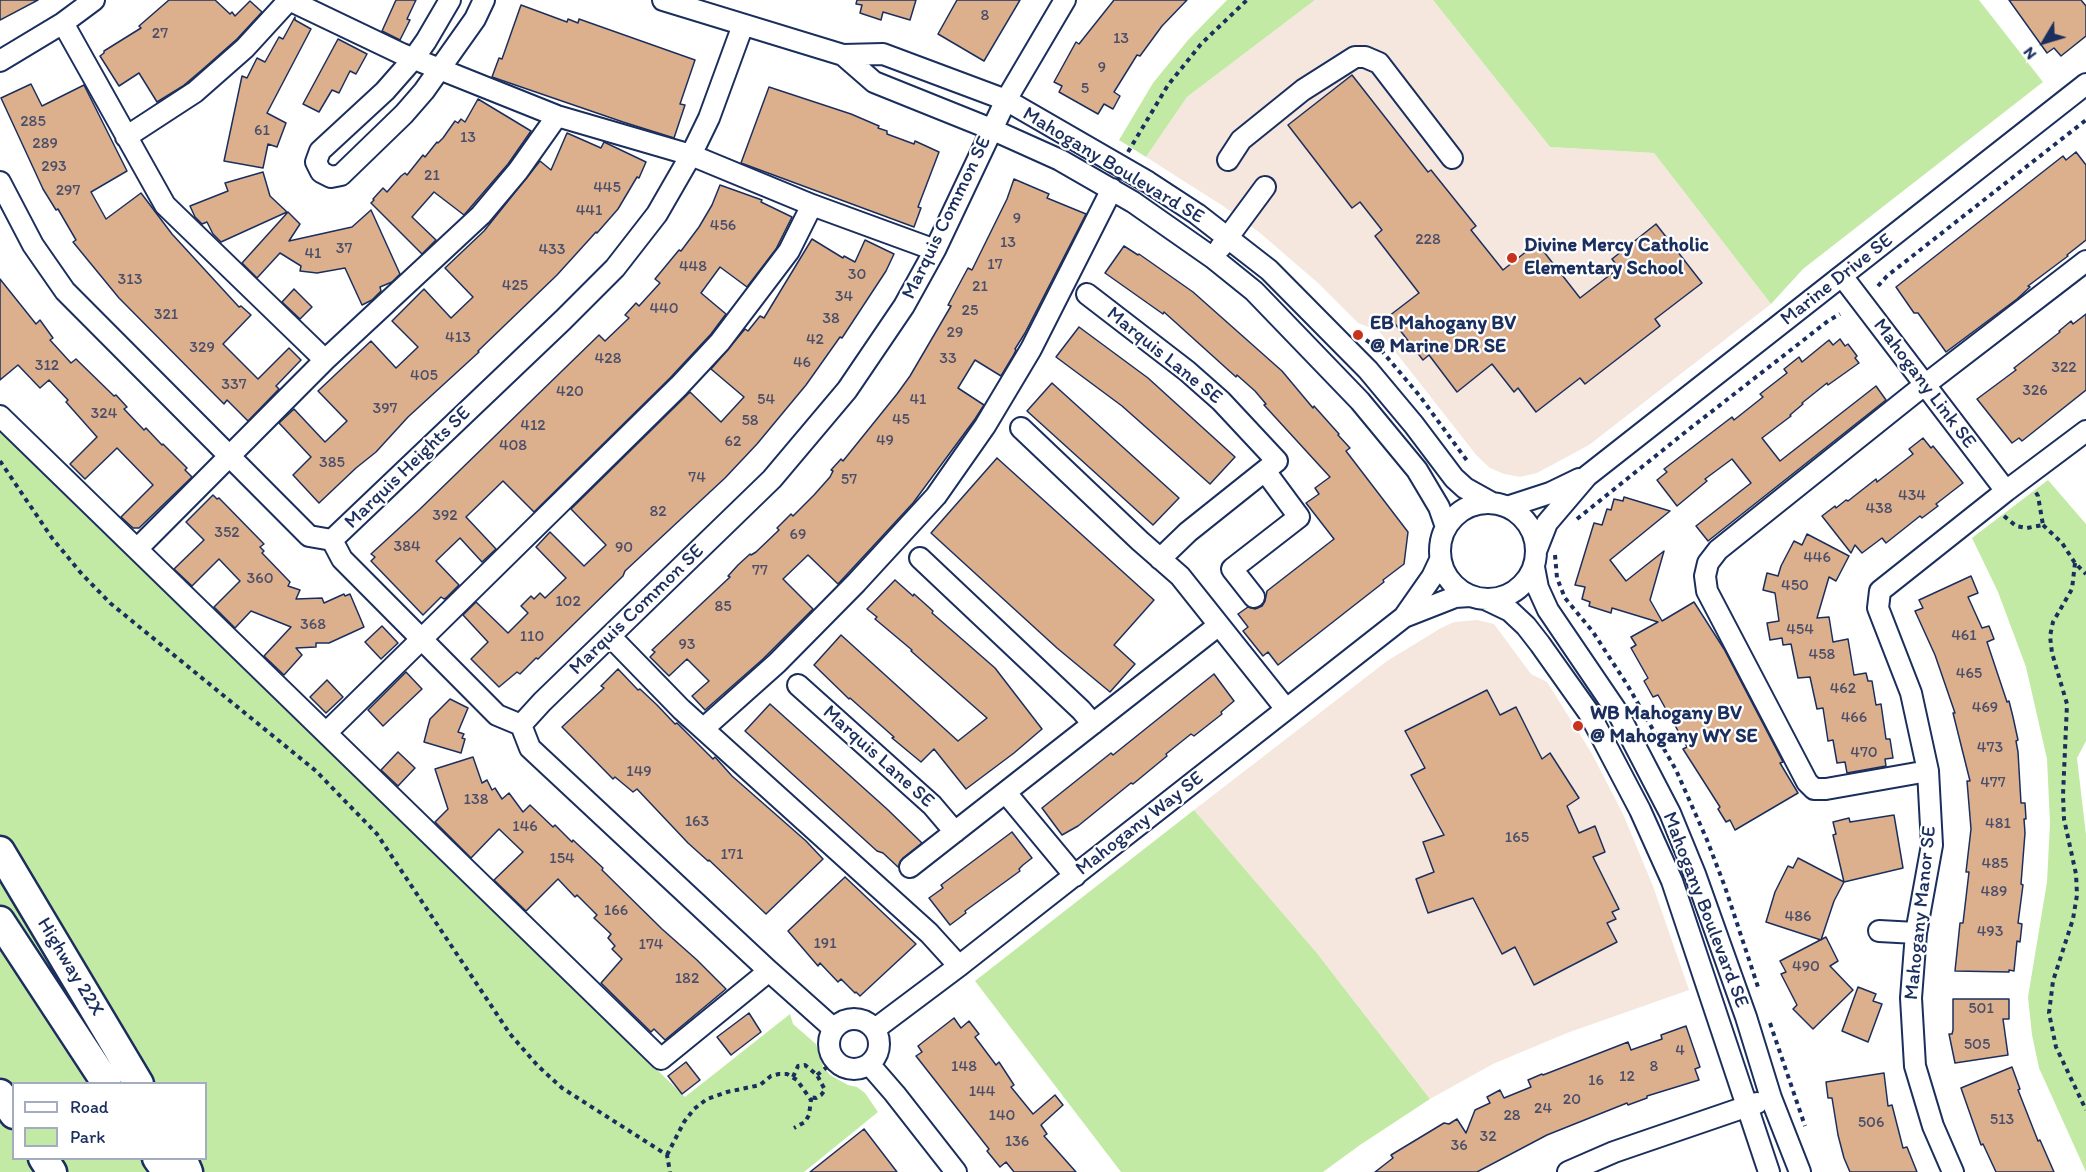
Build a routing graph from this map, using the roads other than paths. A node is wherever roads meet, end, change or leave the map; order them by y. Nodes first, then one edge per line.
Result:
1 (94, 0) edge
2 (289, 0) edge
3 (450, 0) edge
4 (484, 0) edge
5 (663, 0) edge
6 (1065, 0) edge
7 (63, 22) junction
8 (743, 25) junction
9 (843, 55) junction
10 (414, 58) junction
11 (0, 61) edge
12 (439, 70) junction
13 (2086, 84) edge
14 (1005, 100) junction
15 (557, 116) junction
16 (991, 129) junction
17 (126, 137) junction
18 (691, 155) junction
19 (1452, 158) dead end
20 (1228, 160) dead end
21 (0, 182) edge
22 (1264, 187) dead end
23 (1112, 189) junction
24 (813, 205) junction
25 (1227, 238) junction
26 (935, 250) junction
27 (1213, 258) junction
28 (2086, 261) edge
29 (1842, 276) junction
30 (1087, 294) dead end
31 (326, 360) junction
32 (1925, 385) junction
33 (0, 416) edge
34 (1020, 428) dead end
35 (2086, 431) edge
36 (229, 456) junction
37 (1265, 471) junction
38 (1587, 476) junction
39 (2006, 491) junction
40 (1500, 505) junction
41 (1446, 527) junction
42 (332, 540) junction
43 (137, 549) junction
44 (1542, 556) junction
45 (920, 558) dead end
46 (1160, 559) junction
47 (1440, 560) junction
48 (1254, 597) dead end
49 (1479, 598) junction
50 (1404, 617) junction
51 (1219, 625) junction
52 (610, 636) junction
53 (422, 638) junction
54 (798, 685) dead end
55 (1286, 709) junction
56 (520, 724) junction
57 (1093, 724) junction
58 (703, 729) junction
59 (326, 733) junction
60 (1928, 771) junction
61 (1006, 793) junction
62 (955, 832) junction
63 (0, 850) edge
64 (910, 867) dead end
65 (1075, 876) junction
66 (0, 921) edge
67 (1879, 931) dead end
68 (1916, 933) junction
69 (959, 966) junction
70 (769, 971) junction
71 (834, 1029) junction
72 (875, 1029) junction
73 (869, 1064) junction
74 (106, 1082) edge
75 (139, 1082) edge
76 (0, 1094) edge
77 (1771, 1098) junction
78 (1746, 1108) junction
79 (12, 1111) edge
80 (956, 1172) edge
81 (1568, 1172) edge
82 (1768, 1172) edge
83 (1800, 1172) edge
84 (1953, 1172) edge

1 - 7 street
2 - 10 street
2 - 17 street
3 - 10 street
4 - 12 street
5 - 8 street, Mahogany Boulevard SE
6 - 14 street, Marquis Common SE
7 - 11 street
7 - 17 street
8 - 9 street, Mahogany Boulevard SE
8 - 18 street, Marquis Heights SE
9 - 14 street, Mahogany Boulevard SE
9 - 16 street, Mahogany Boulevard SE
10 - 12 street
10 - 12 street
12 - 15 street
13 - 29 street, Marine Drive SE
14 - 16 street, Marquis Common SE
14 - 25 street, Mahogany Boulevard SE
15 - 18 street
15 - 31 street
16 - 23 street, Mahogany Boulevard SE
16 - 26 street, Marquis Common SE
17 - 31 street
18 - 24 street
18 - 42 street, Marquis Heights SE
19 - 20 street
21 - 36 street, Marquis Heights SE
22 - 25 street
23 - 27 street, Mahogany Boulevard SE
23 - 58 street
24 - 26 street
24 - 53 street
25 - 27 street
25 - 40 street, Mahogany Boulevard SE
26 - 52 street, Marquis Common SE
27 - 41 street, Mahogany Boulevard SE
28 - 32 street
29 - 32 street, Mahogany Link SE
29 - 38 street, Marine Drive SE
30 - 37 street, Marquis Lane SE
31 - 36 street
32 - 39 street, Mahogany Link SE
32 - 60 street
33 - 43 street
34 - 46 street
35 - 39 street, Mahogany Manor SE
36 - 42 street, Marquis Heights SE
36 - 43 street
37 - 46 street
37 - 48 street
38 - 40 street, Marine Drive SE
38 - 44 street, Marine Drive SE
39 - 60 street, Mahogany Manor SE
40 - 41 street
40 - 44 street
41 - 47 street
42 - 53 street
43 - 59 street
44 - 49 street
44 - 77 street, Mahogany Boulevard SE
45 - 57 street
46 - 51 street
47 - 49 street
47 - 50 street, Mahogany Way SE
49 - 50 street, Mahogany Way SE
49 - 78 street, Mahogany Boulevard SE
50 - 55 street, Mahogany Way SE
51 - 55 street
51 - 57 street
52 - 56 street, Marquis Common SE
52 - 58 street
53 - 56 street
53 - 59 street
54 - 62 street, Marquis Lane SE
55 - 65 street, Mahogany Way SE
56 - 70 street
57 - 61 street
58 - 69 street
59 - 70 street
60 - 68 street, Mahogany Manor SE
61 - 62 street
61 - 65 street
62 - 64 street
63 - 75 highway, Highway 22X
65 - 69 street, Mahogany Way SE
66 - 74 highway
67 - 68 street
68 - 84 street, Mahogany Manor SE
69 - 72 street, Mahogany Way SE
70 - 71 street
71 - 72 street
71 - 73 street
72 - 73 street
73 - 80 street
76 - 79 highway
77 - 78 street
77 - 83 street, Mahogany Boulevard SE
78 - 81 street
78 - 82 street, Mahogany Boulevard SE

